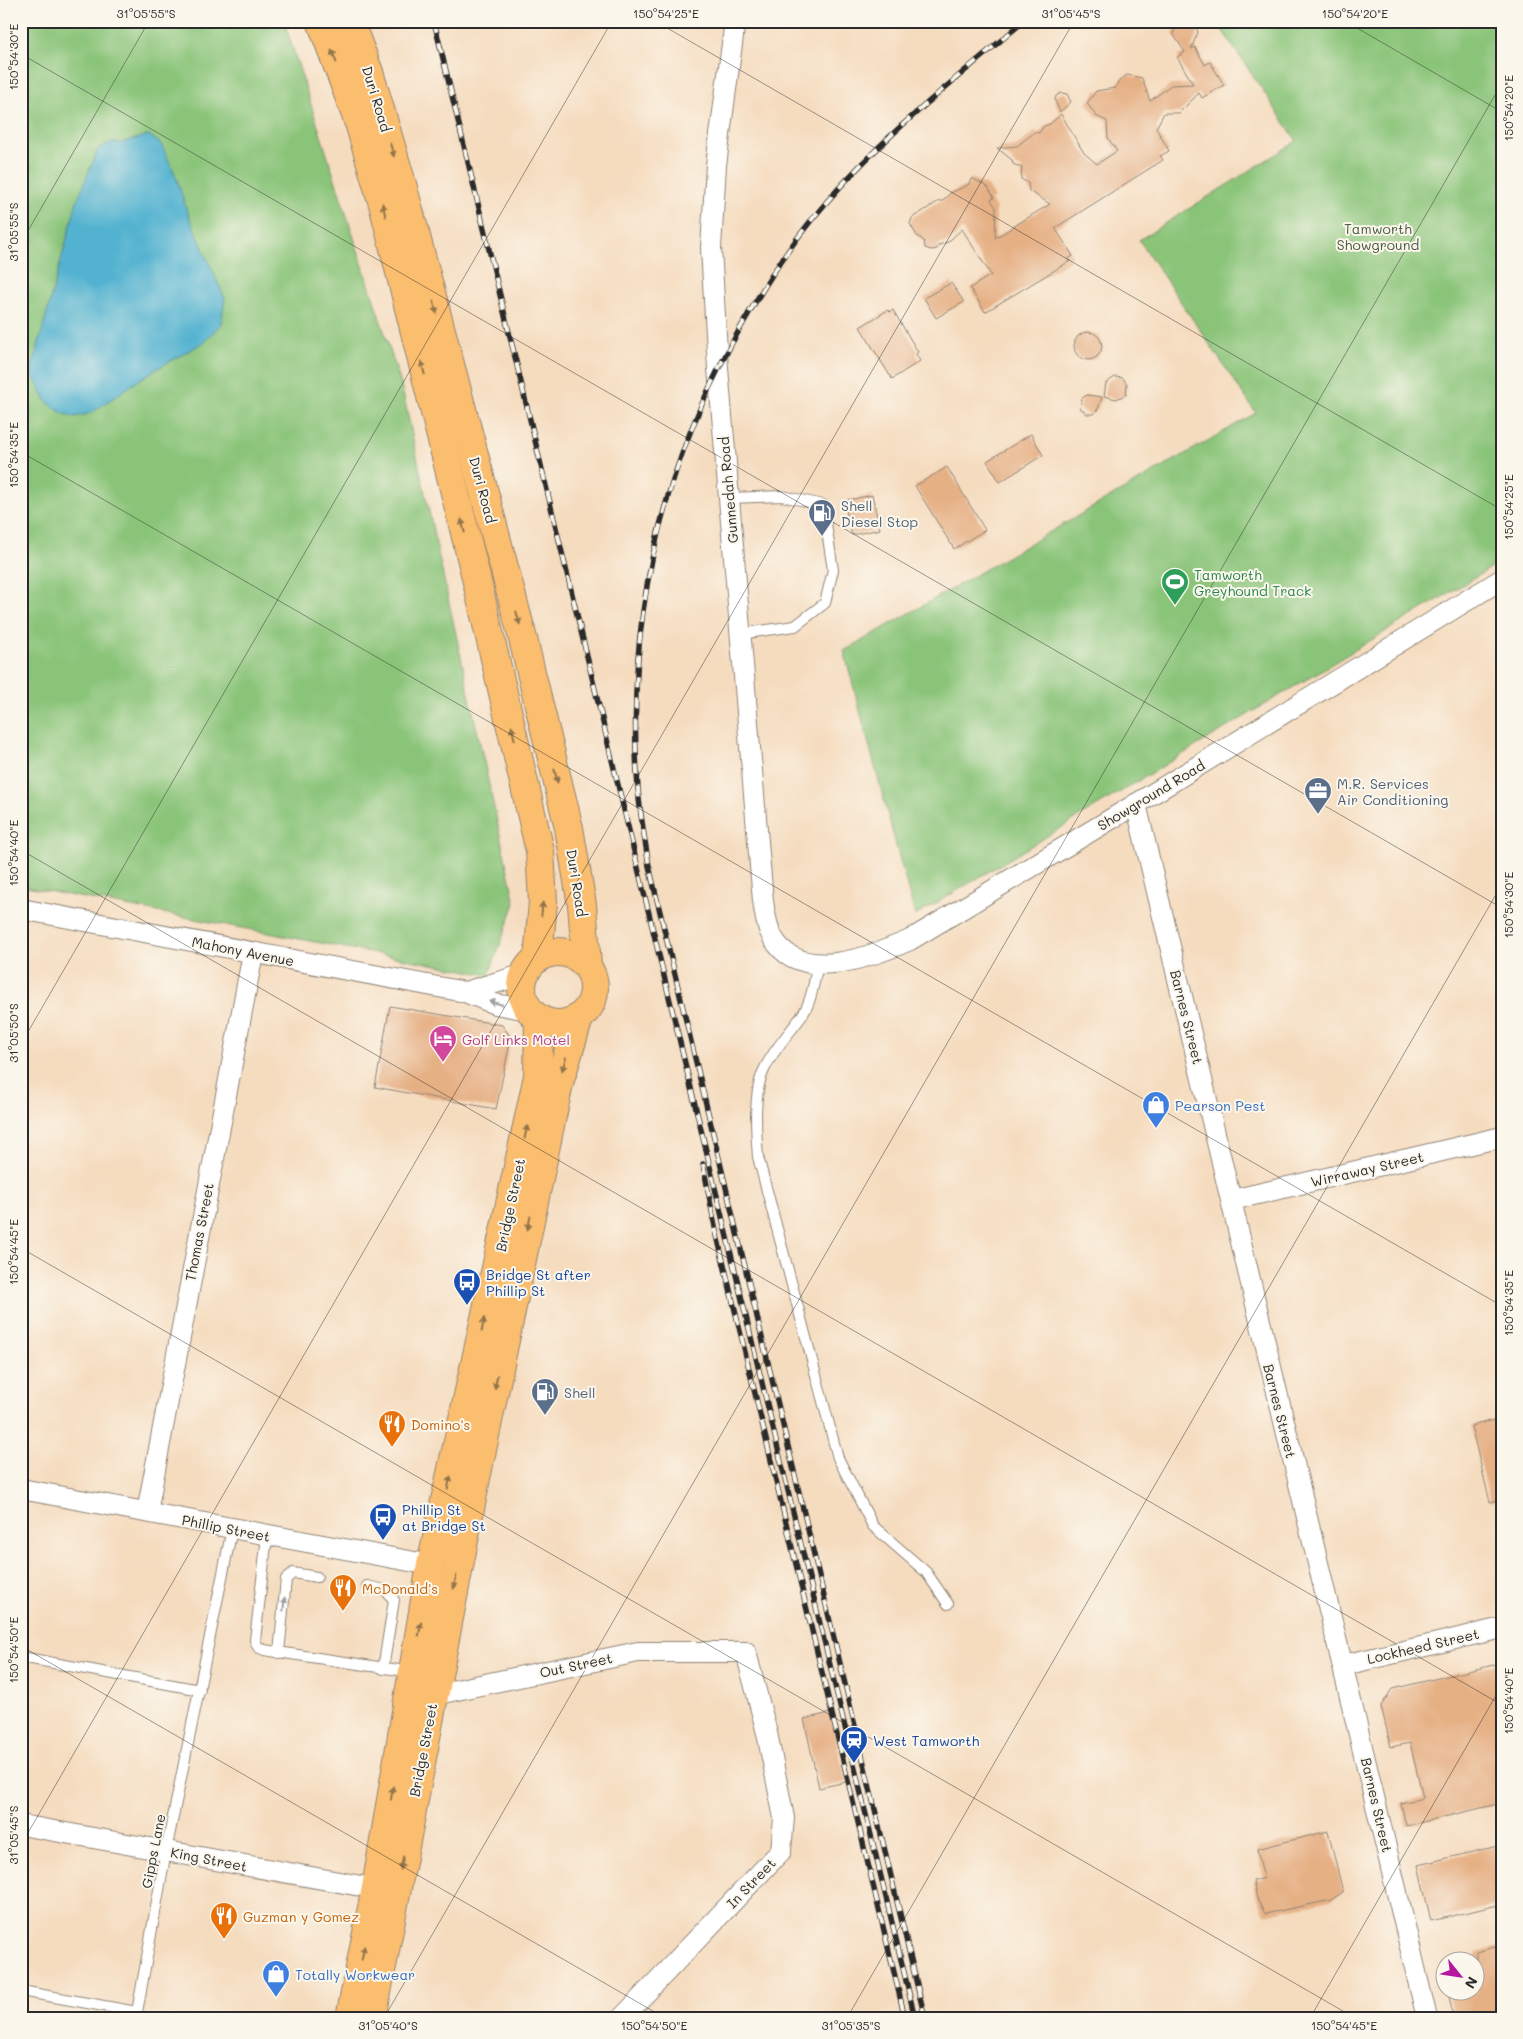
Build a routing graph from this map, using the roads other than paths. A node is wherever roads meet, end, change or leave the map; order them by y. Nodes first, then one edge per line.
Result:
1 (321, 21) edge
2 (349, 21) edge
3 (735, 21) edge
4 (729, 498) junction
5 (1502, 579) edge
6 (740, 634) junction
7 (1136, 804) junction
8 (21, 909) edge
9 (786, 952) joint
10 (252, 953) junction
11 (818, 963) junction
12 (587, 965) junction
13 (531, 966) junction
14 (465, 992) junction
15 (534, 1015) junction
16 (579, 1018) junction
17 (1502, 1137) edge
18 (1232, 1200) junction
19 (475, 1482) junction
20 (21, 1489) edge
21 (147, 1512) junction
22 (232, 1529) junction
23 (267, 1536) junction
24 (431, 1565) junction
25 (317, 1577) dead end
26 (367, 1586) dead end
27 (948, 1604) dead end
28 (1502, 1628) edge
29 (279, 1652) junction
30 (746, 1652) joint
31 (21, 1657) edge
32 (1344, 1665) junction
33 (383, 1669) junction
34 (418, 1687) junction
35 (200, 1690) junction
36 (21, 1825) edge
37 (166, 1851) junction
38 (386, 1890) junction
39 (21, 1991) edge
40 (136, 2015) edge
41 (350, 2018) edge
42 (372, 2018) edge
43 (622, 2018) edge
44 (1427, 2018) edge

13 -> 1 main road, Duri Road
2 -> 12 main road, Duri Road
3 - 4 street, Gunnedah Road
4 - 6 street, Gunnedah Road
4 - 6 lane
5 - 7 street, Showground Road
6 - 9 street, Gunnedah Road
7 - 11 street, Showground Road
7 - 18 street, Barnes Street
8 - 10 street, Mahony Avenue
9 - 11 street, Showground Road
10 - 14 street, Mahony Avenue
10 - 21 street, Thomas Street
11 - 27 lane
12 - 13 main road
12 - 16 main road
13 - 14 street, Mahony Avenue
13 - 15 main road
15 -> 14 street, Mahony Avenue
15 - 16 main road
24 -> 15 main road, Bridge Street
16 -> 19 main road, Bridge Street
17 - 18 street, Wirraway Street
18 - 32 street, Barnes Street
19 - 24 main road, Bridge Street
19 -> 34 main road, Bridge Street
20 - 21 street, Phillip Street
21 - 22 street, Phillip Street
22 - 23 street, Phillip Street
22 - 35 lane, Gipps Lane
23 - 24 street, Phillip Street
23 - 29 lane
34 -> 24 main road, Bridge Street
29 -> 25 lane
26 - 33 lane
28 - 32 street, Lockheed Street
29 - 33 lane
30 - 34 street, Out Street
30 - 43 street, In Street
31 - 35 lane
32 - 44 street, Barnes Street
33 - 34 lane
34 - 38 main road, Bridge Street
35 - 37 lane, Gipps Lane
36 - 37 street, King Street
37 - 38 street, King Street
37 - 40 lane, Gipps Lane
41 -> 38 main road, Bridge Street
38 - 42 main road, Bridge Street
39 - 40 lane

